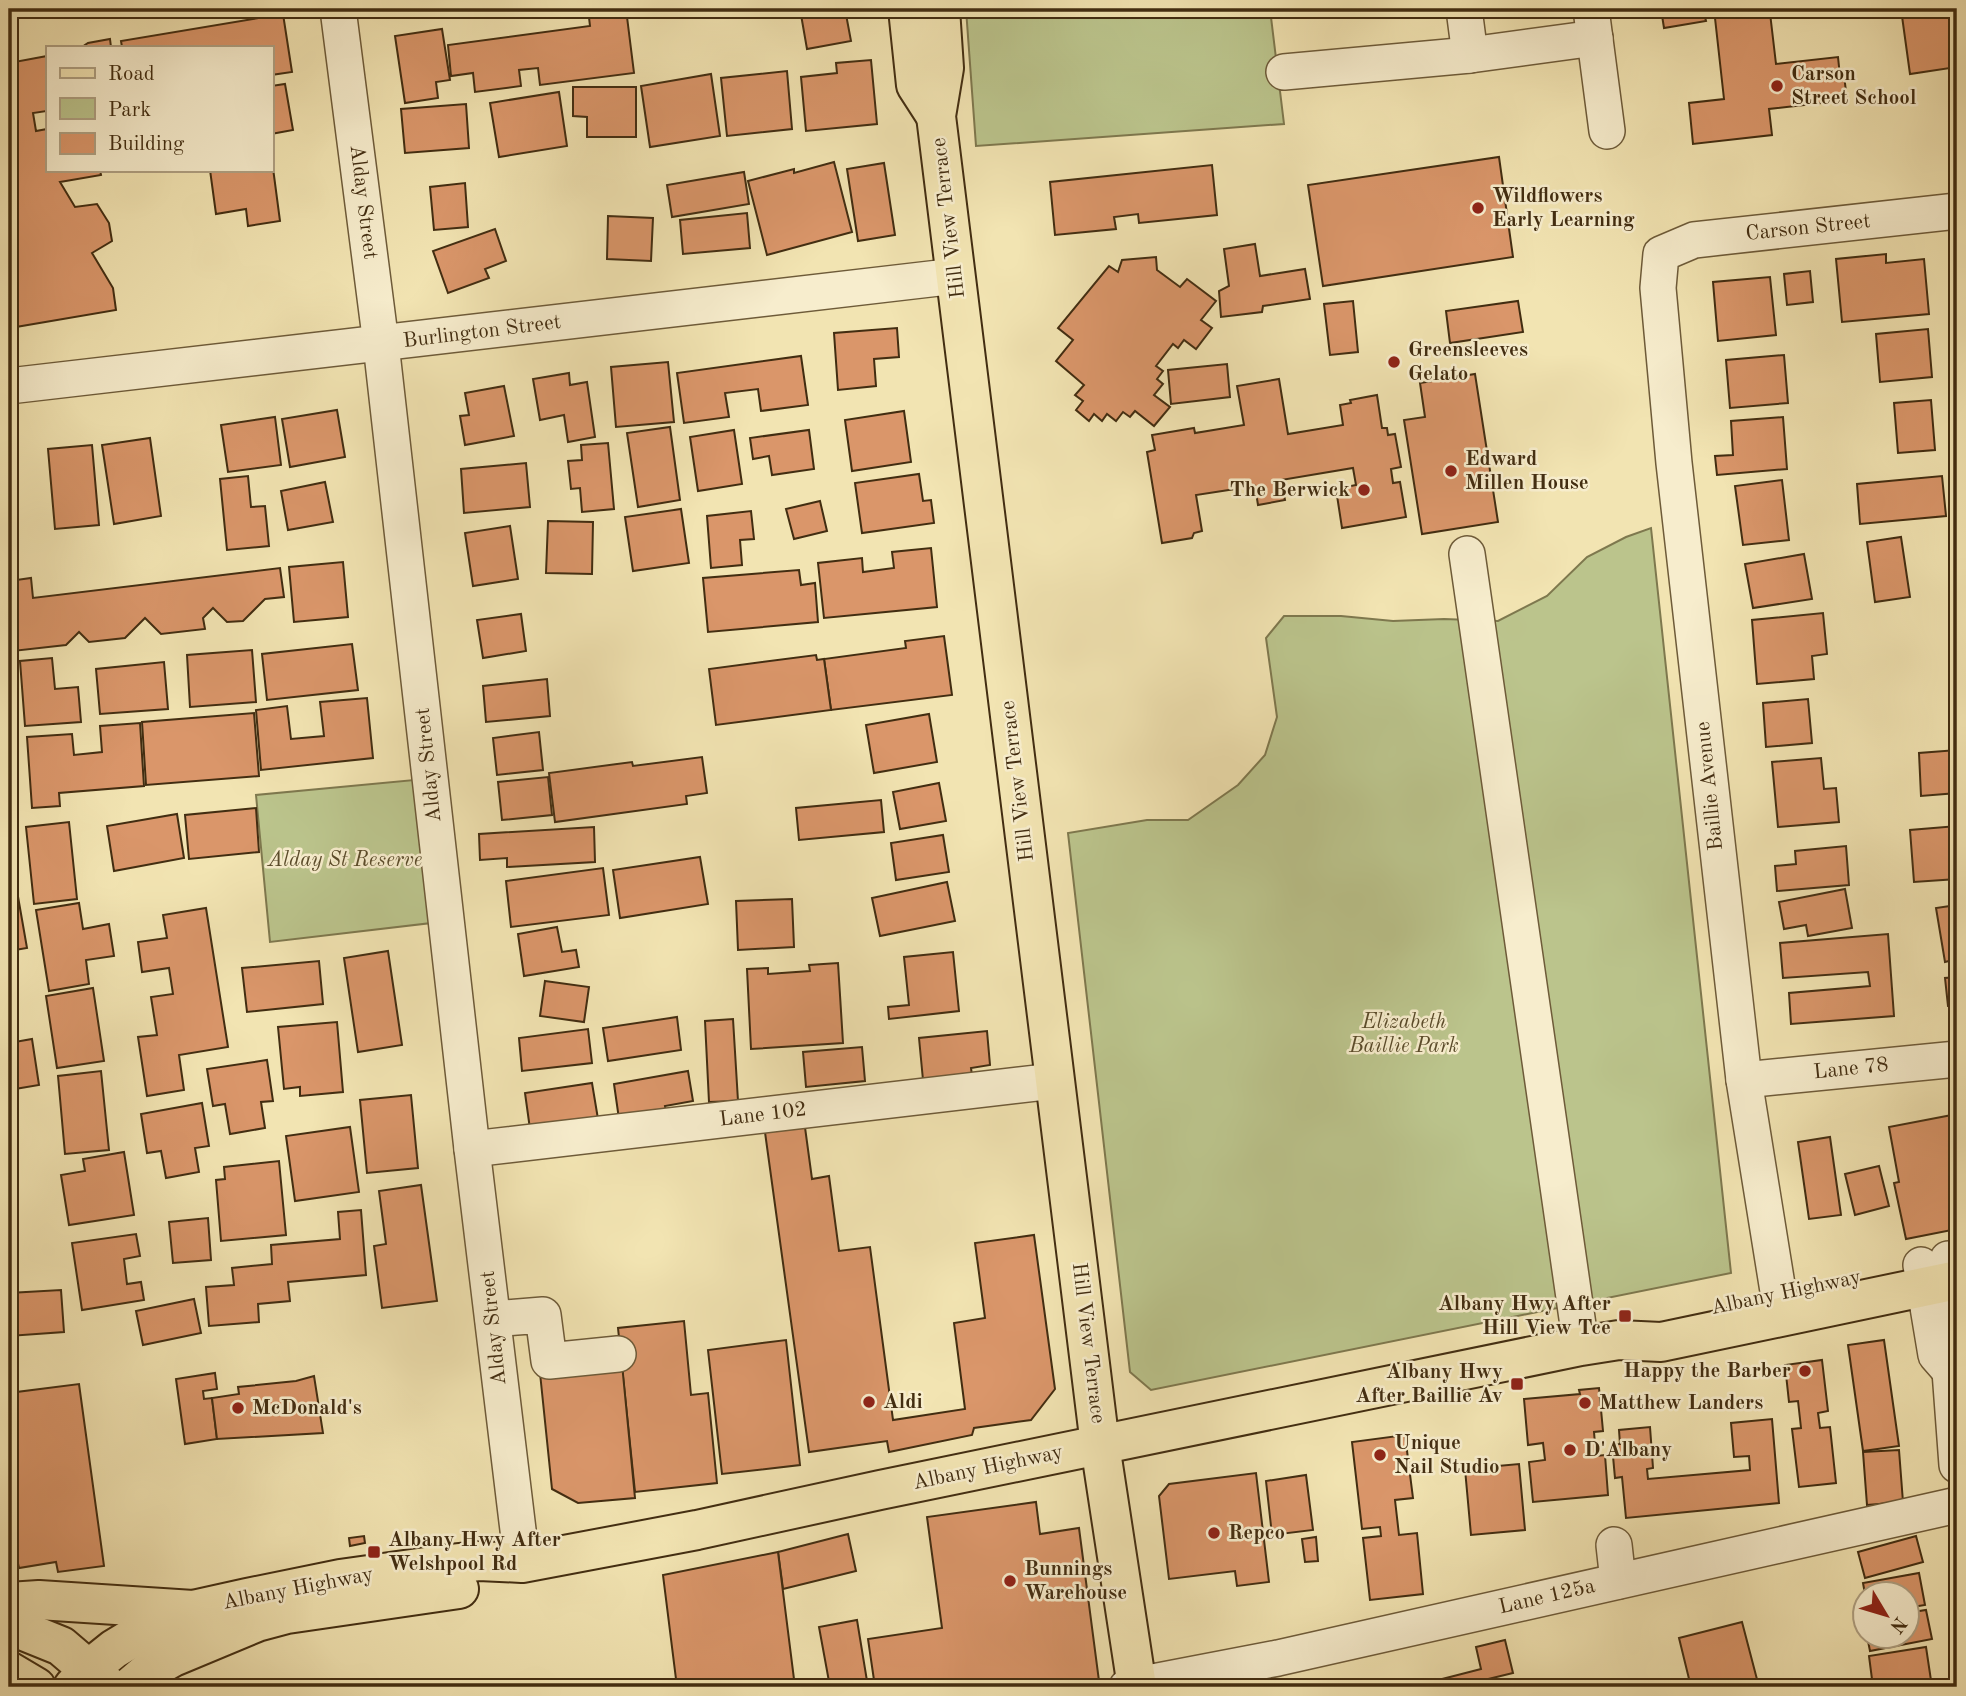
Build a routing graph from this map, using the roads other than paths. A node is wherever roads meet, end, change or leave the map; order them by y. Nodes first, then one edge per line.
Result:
1 (338, 9) edge
2 (908, 9) edge
3 (940, 9) edge
4 (1464, 9) edge
5 (1593, 24) edge
6 (1470, 55) junction
7 (1284, 72) dead end
8 (936, 116) junction
9 (1607, 131) dead end
10 (1957, 211) edge
11 (1661, 254) joint
12 (956, 276) junction
13 (381, 344) junction
14 (9, 386) edge
15 (1467, 554) dead end
16 (1957, 1059) edge
17 (1744, 1080) junction
18 (1054, 1081) junction
19 (472, 1150) junction
20 (1943, 1271) edge
21 (1780, 1306) junction
22 (494, 1319) junction
23 (1957, 1320) edge
24 (1581, 1346) junction
25 (618, 1354) dead end
26 (1953, 1363) edge
27 (1100, 1445) junction
28 (1957, 1465) edge
29 (1957, 1505) edge
30 (1614, 1545) dead end
31 (522, 1563) junction
32 (1618, 1581) junction
33 (9, 1602) edge
34 (193, 1610) junction
35 (9, 1625) edge
36 (9, 1671) edge
37 (90, 1681) edge
38 (1134, 1686) edge
39 (36, 1687) edge
40 (130, 1687) edge

1 - 13 street, Alday Street
2 - 8 main road, Hill View Terrace
3 - 8 main road, Hill View Terrace
4 - 6 street
5 - 6 street
5 - 9 street
6 - 7 street
8 - 12 main road, Hill View Terrace
10 - 11 street, Carson Street
11 - 17 street, Baillie Avenue
12 - 13 street, Burlington Street
12 - 18 main road, Hill View Terrace
13 - 14 street, Burlington Street
13 - 19 street, Alday Street
15 - 24 street
16 - 17 street, Lane 78
17 - 21 street, Baillie Avenue
18 - 19 street, Lane 102
18 - 27 main road, Hill View Terrace
19 - 22 street, Alday Street
20 - 21 main road, Albany Highway
20 - 23 street
20 - 26 street
21 - 24 main road, Albany Highway
22 - 25 street
22 - 31 street, Alday Street
24 - 27 main road, Albany Highway
26 - 28 street
27 - 31 main road, Albany Highway
27 - 38 main road, Hill View Terrace
29 - 32 street, Lane 125a
30 - 32 street
31 - 34 main road, Albany Highway
31 - 40 main road, Albany Highway
32 - 38 street, Lane 125a
33 - 34 main road
34 - 37 main road, Albany Highway
35 - 37 main road
36 - 39 main road

